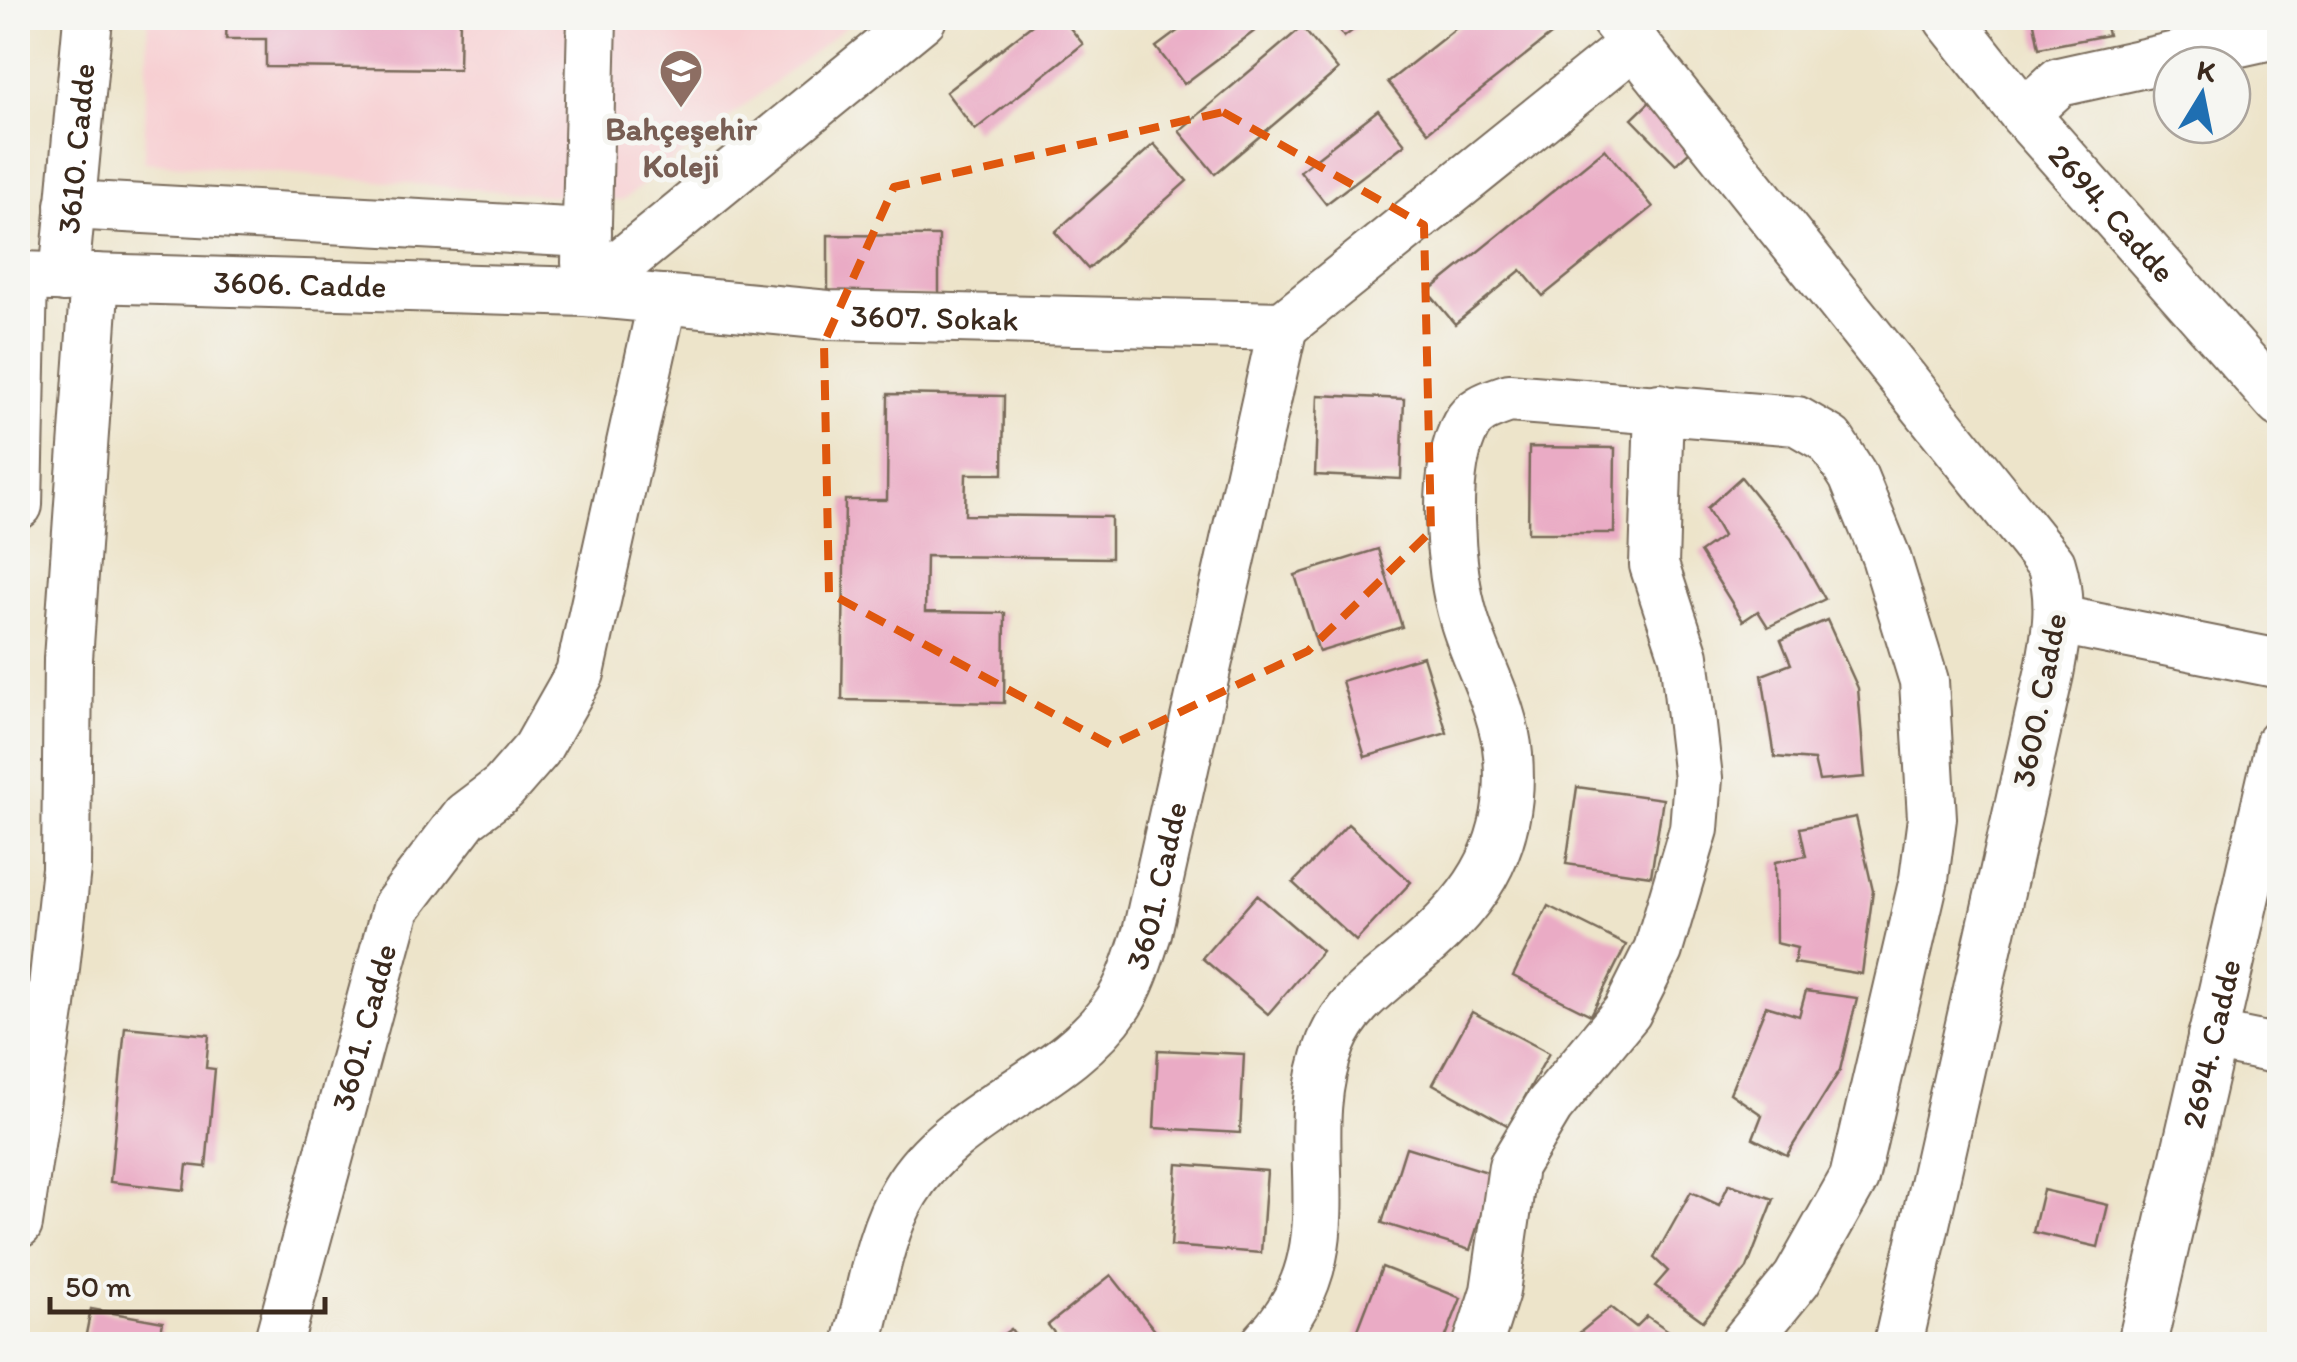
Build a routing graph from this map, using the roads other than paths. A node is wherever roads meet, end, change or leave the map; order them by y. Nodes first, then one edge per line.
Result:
1 (88, 18) edge
2 (592, 18) edge
3 (922, 18) edge
4 (1948, 18) edge
5 (1624, 30) edge
6 (2280, 33) edge
7 (2024, 114) junction
8 (70, 205) junction
9 (587, 233) junction
10 (50, 277) edge
11 (586, 292) junction
12 (663, 299) junction
13 (1283, 326) junction
14 (2280, 402) edge
15 (1658, 408) junction
16 (18, 505) edge
17 (2059, 620) junction
18 (2280, 664) edge
19 (2280, 743) edge
20 (2212, 1036) junction
21 (2280, 1050) edge
22 (18, 1224) edge
23 (278, 1344) edge
24 (857, 1344) edge
25 (1266, 1344) edge
26 (1478, 1344) edge
27 (1744, 1344) edge
28 (1898, 1344) edge
29 (2142, 1344) edge

1 - 8 street, 3610. Cadde
2 - 9 street
3 - 11 street
4 - 7 street, 2694. Cadde
5 - 13 street
5 - 17 street, 3600. Cadde
6 - 7 street
7 - 14 street, 2694. Cadde
8 - 9 street
8 - 10 street, 3610. Cadde
9 - 11 street
10 - 11 street, 3606. Cadde
10 - 16 street
10 - 22 street
11 - 12 street, 3607. Sokak
12 - 13 street, 3607. Sokak
12 - 23 street, 3601. Cadde
13 - 24 street, 3601. Cadde
15 - 25 street
15 - 26 street
15 - 27 street
17 - 18 street
17 - 28 street, 3600. Cadde
19 - 20 street, 2694. Cadde
20 - 21 street
20 - 29 street, 2694. Cadde

